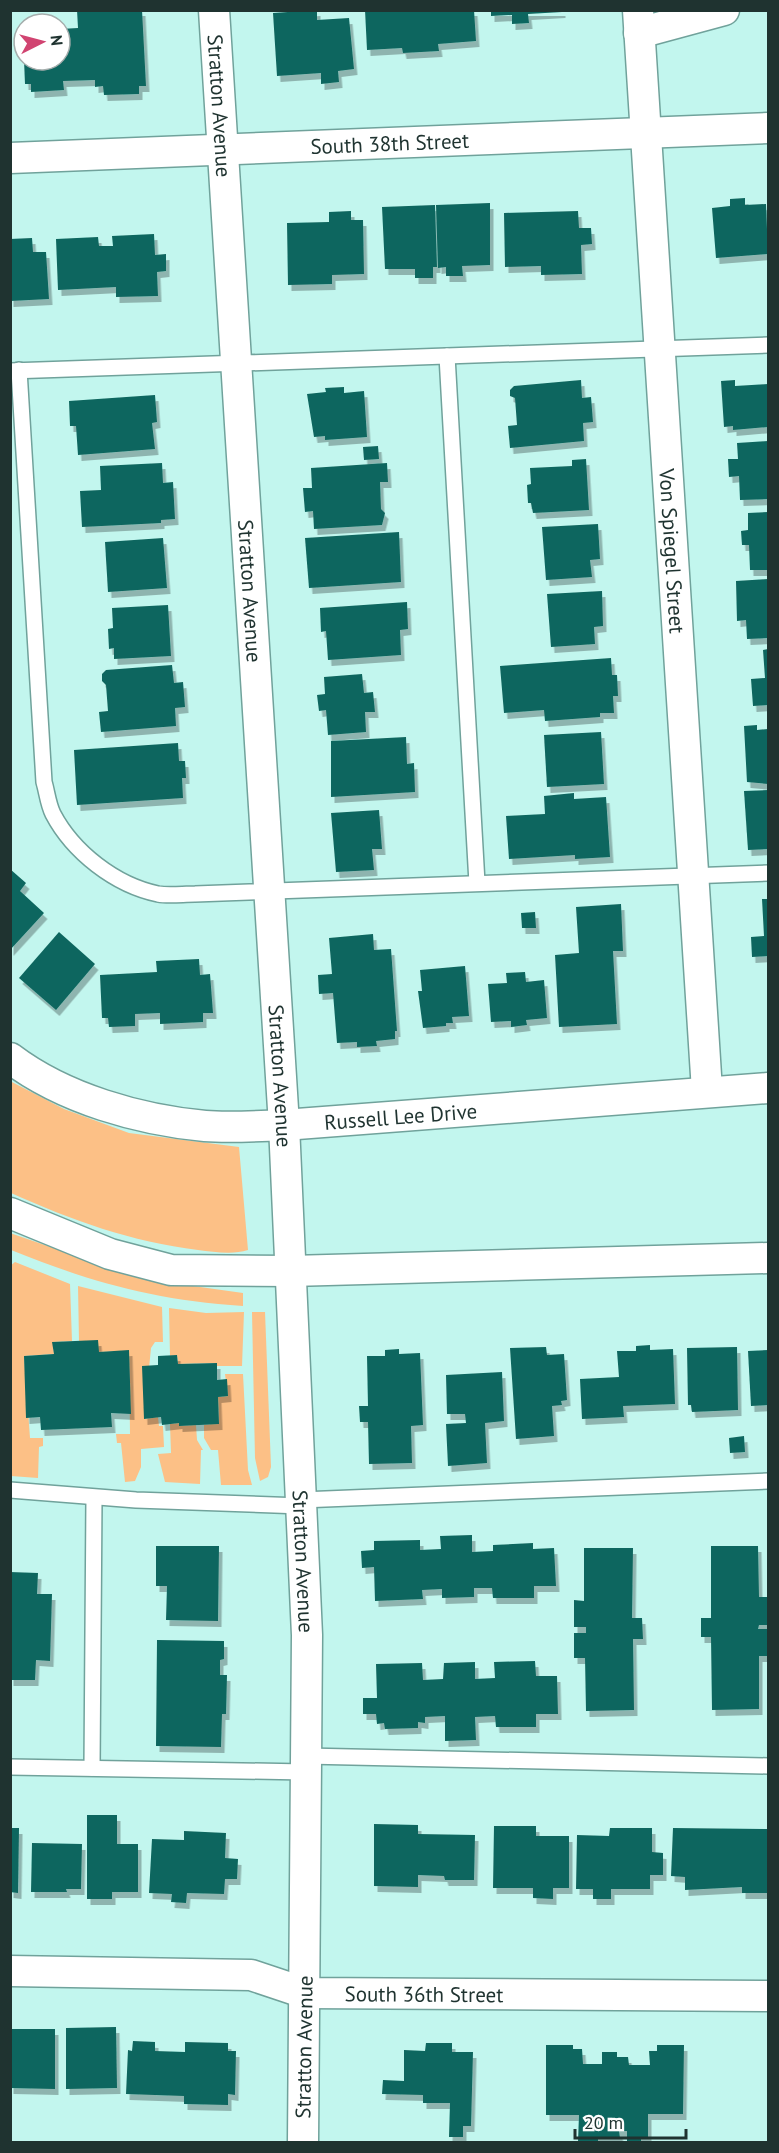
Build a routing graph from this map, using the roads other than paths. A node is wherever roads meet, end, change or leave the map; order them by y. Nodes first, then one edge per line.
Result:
1 (214, 10) edge
2 (724, 10) edge
3 (638, 22) edge
4 (768, 128) edge
5 (646, 134) junction
6 (223, 149) junction
7 (10, 158) edge
8 (768, 345) edge
9 (660, 350) junction
10 (447, 356) junction
11 (237, 363) junction
12 (15, 371) edge
13 (768, 873) edge
14 (693, 877) junction
15 (477, 883) junction
16 (270, 890) junction
17 (10, 1058) edge
18 (768, 1088) edge
19 (707, 1091) junction
20 (284, 1125) junction
21 (10, 1213) edge
22 (768, 1258) edge
23 (291, 1271) junction
24 (768, 1481) edge
25 (10, 1490) edge
26 (94, 1498) junction
27 (301, 1503) junction
28 (306, 1764) junction
29 (768, 1766) edge
30 (10, 1767) edge
31 (92, 1768) junction
32 (10, 1971) edge
33 (304, 1993) junction
34 (768, 1996) edge
35 (303, 2142) edge

1 - 6 street, Stratton Avenue
2 - 3 street
3 - 5 street, Von Spiegel Street
4 - 5 street, South 38th Street
5 - 6 street, South 38th Street
5 - 9 street, Von Spiegel Street
6 - 7 street, South 38th Street
6 - 11 street, Stratton Avenue
8 - 9 lane
9 - 10 lane
9 - 14 street, Von Spiegel Street
10 - 11 lane
10 - 15 lane
11 - 12 lane
11 - 16 street, Stratton Avenue
12 - 16 lane
13 - 14 lane
14 - 15 lane
14 - 19 street, Von Spiegel Street
15 - 16 lane
16 - 20 street, Stratton Avenue
17 - 20 street, Russell Lee Drive
18 - 19 street, Russell Lee Drive
19 - 20 street, Russell Lee Drive
20 - 23 street, Stratton Avenue
21 - 23 street
22 - 23 street
23 - 27 street, Stratton Avenue
24 - 27 lane
25 - 26 lane
26 - 27 lane
26 - 31 lane
27 - 28 street, Stratton Avenue
28 - 29 lane
28 - 31 lane
28 - 33 street, Stratton Avenue
30 - 31 lane
32 - 33 street, South 36th Street
33 - 34 street, South 36th Street
33 - 35 street, Stratton Avenue

